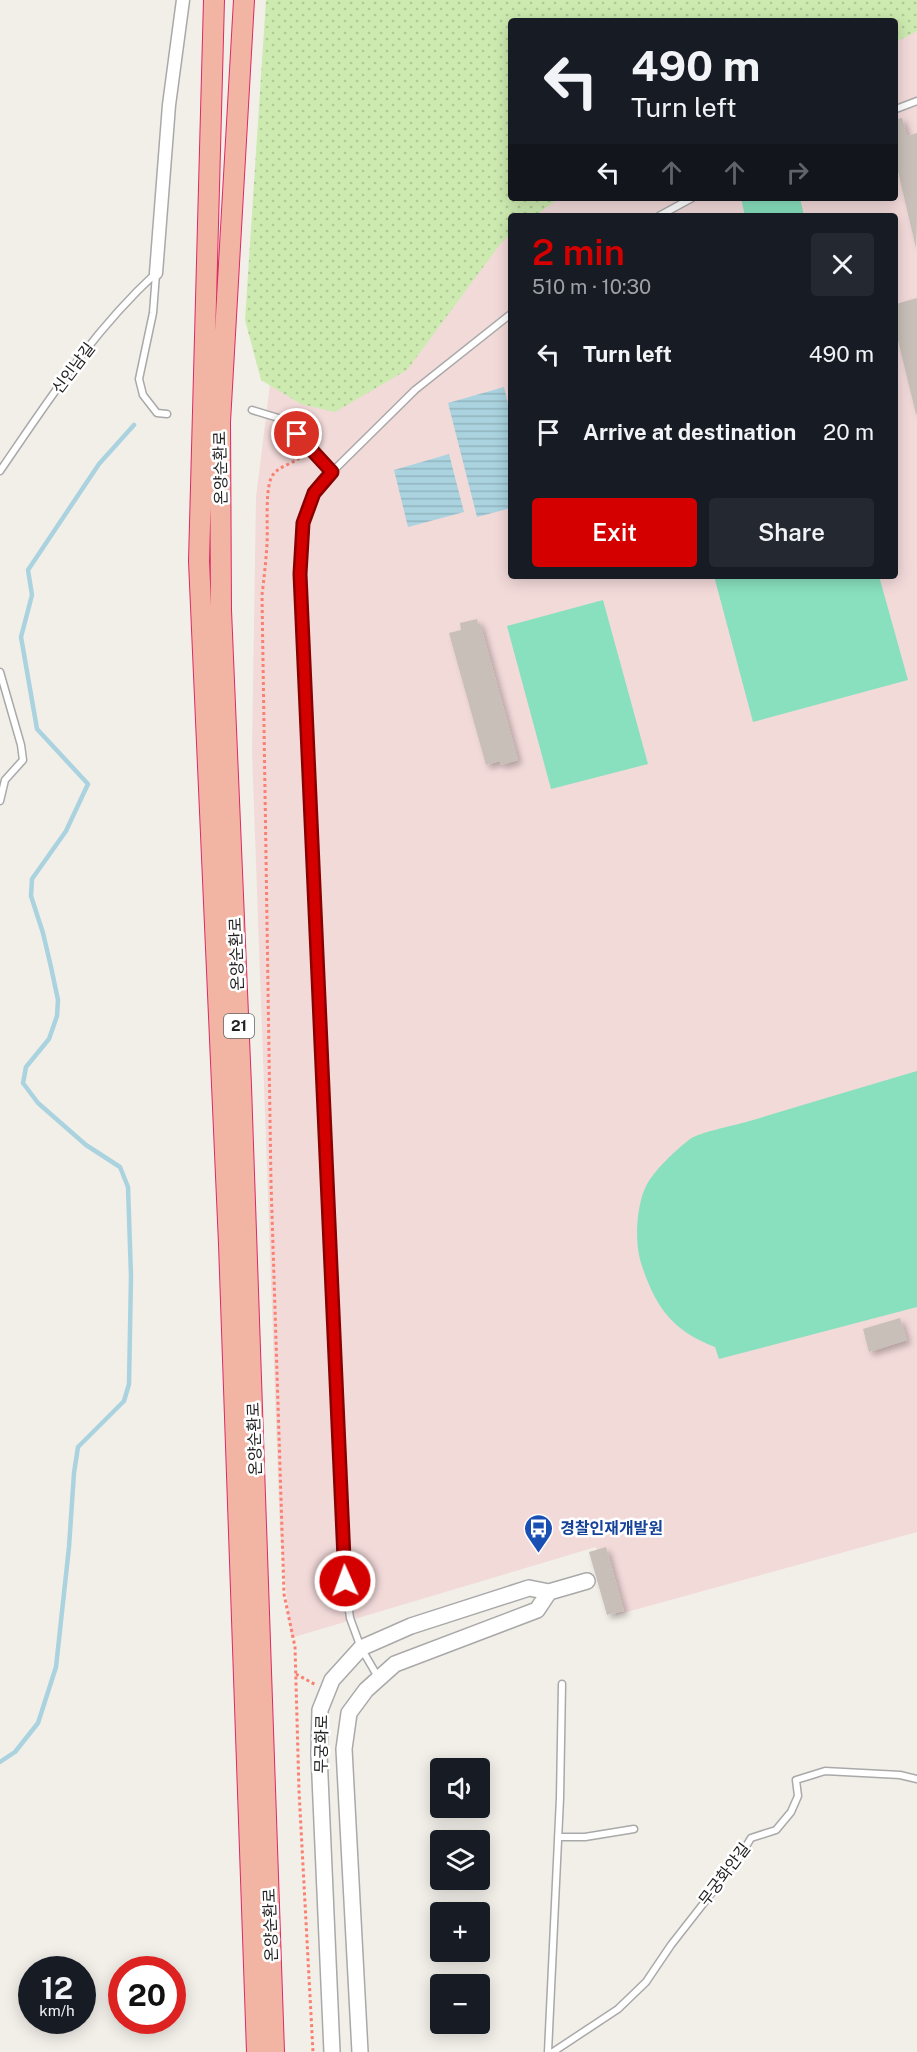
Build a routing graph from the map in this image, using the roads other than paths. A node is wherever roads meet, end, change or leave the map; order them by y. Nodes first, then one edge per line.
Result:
1 (183, 0) edge
2 (214, 0) edge
3 (244, 0) edge
4 (917, 101) edge
5 (898, 108) edge
6 (687, 201) edge
7 (665, 213) edge
8 (156, 273) junction
9 (508, 316) edge
10 (252, 410) dead end
11 (167, 414) dead end
12 (0, 471) edge
13 (332, 472) junction
14 (0, 672) edge
15 (0, 801) edge
16 (587, 1581) dead end
17 (549, 1592) junction
18 (361, 1648) junction
19 (378, 1678) junction
20 (562, 1684) dead end
21 (917, 1779) edge
22 (634, 1829) dead end
23 (558, 1837) junction
24 (257, 2052) edge
25 (274, 2052) edge
26 (333, 2052) edge
27 (360, 2052) edge
28 (548, 2052) edge
29 (553, 2052) edge

1 - 8 street
2 - 24 highway, 온양순환로 / 21
3 - 25 highway, 온양순환로 / 21
4 - 5 lane
6 - 7 lane
8 - 11 lane
8 - 12 lane, 신인남길
9 - 13 lane
10 - 13 lane
13 - 18 lane
14 - 15 lane
16 - 17 street, 무궁화로
17 - 18 street, 무궁화로
17 - 19 street, 무궁화로
18 - 19 lane
18 - 26 street, 무궁화로
19 - 27 street, 무궁화로
20 - 23 lane
21 - 29 lane, 무궁화안길
22 - 23 lane
23 - 28 lane

